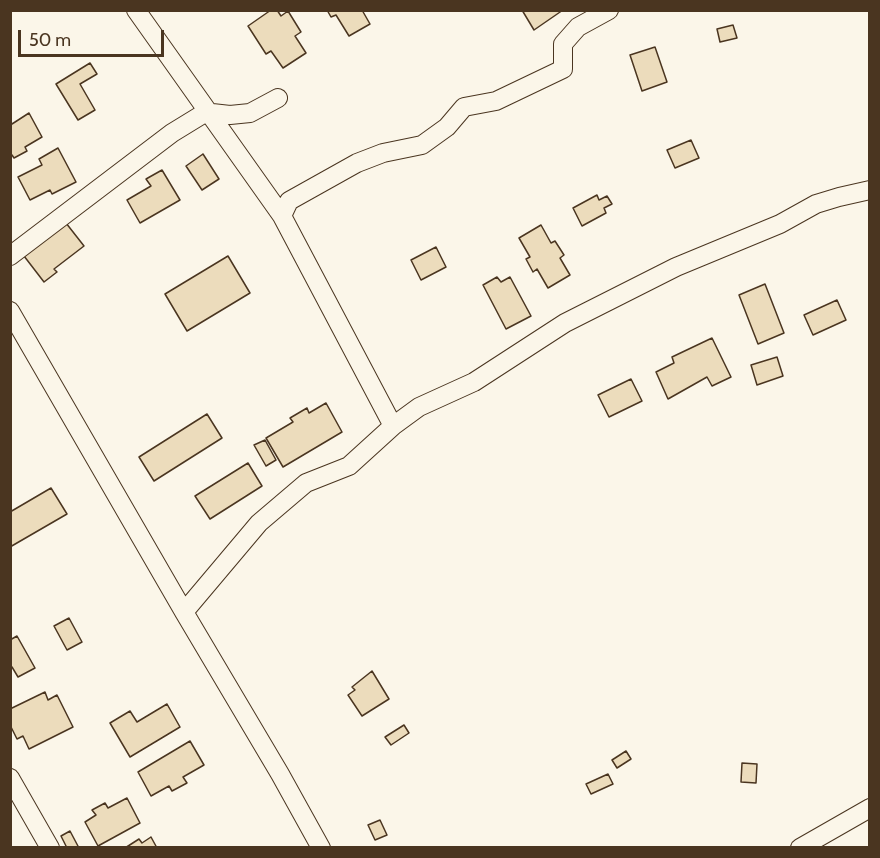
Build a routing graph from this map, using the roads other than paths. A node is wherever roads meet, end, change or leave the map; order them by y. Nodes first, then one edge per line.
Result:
1 (136, 10) edge
2 (609, 10) edge
3 (278, 98) dead end
4 (208, 113) junction
5 (870, 190) edge
6 (282, 216) junction
7 (10, 256) edge
8 (10, 311) edge
9 (393, 426) junction
10 (184, 612) junction
11 (10, 778) edge
12 (870, 808) edge
13 (50, 848) edge
14 (321, 848) edge
15 (800, 848) edge

1 - 4 street
2 - 6 street
3 - 4 street
4 - 6 street
4 - 7 street
5 - 9 street
6 - 9 street
8 - 10 street
9 - 10 street
10 - 14 street
11 - 13 street
12 - 15 street

